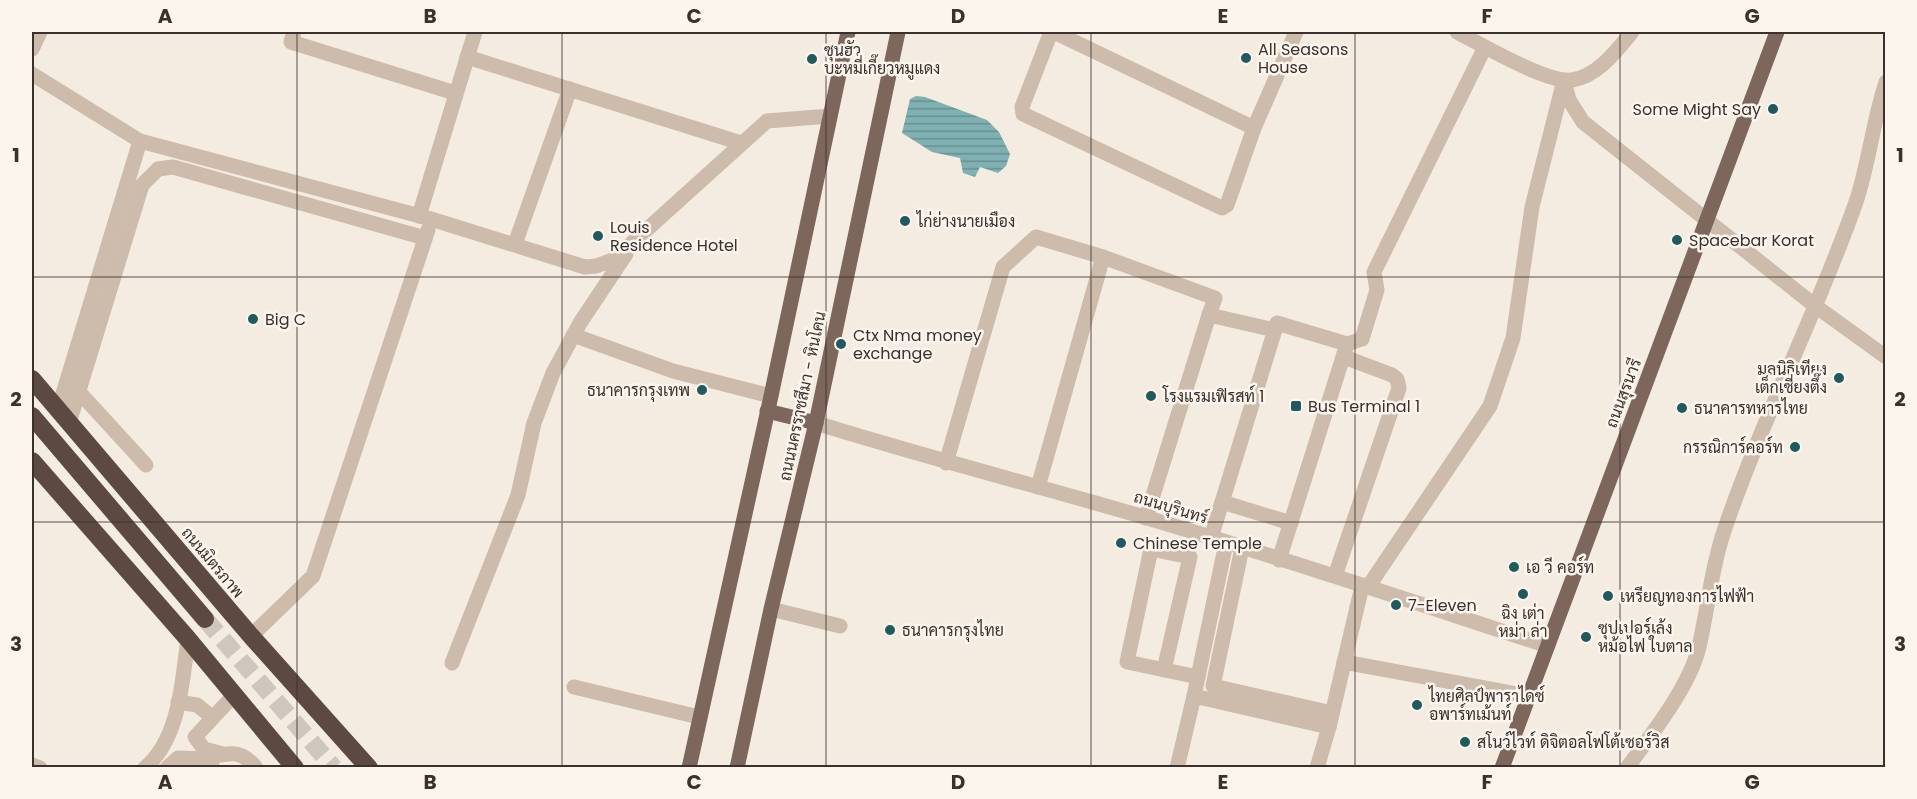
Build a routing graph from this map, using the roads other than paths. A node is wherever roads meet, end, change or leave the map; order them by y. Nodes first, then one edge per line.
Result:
1 (40, 32) edge
2 (294, 32) edge
3 (475, 32) edge
4 (848, 32) edge
5 (898, 32) edge
6 (1052, 32) edge
7 (1296, 32) edge
8 (1457, 32) edge
9 (1632, 32) edge
10 (1778, 32) edge
11 (1485, 46) junction
12 (32, 49) edge
13 (467, 57) junction
14 (32, 74) edge
15 (1563, 80) junction
16 (1886, 82) edge
17 (570, 89) junction
18 (455, 93) junction
19 (830, 116) junction
20 (1254, 128) junction
21 (140, 141) junction
22 (741, 143) junction
23 (425, 217) junction
24 (1707, 221) junction
25 (425, 238) junction
26 (634, 242) junction
27 (515, 244) junction
28 (1102, 257) junction
29 (1814, 305) junction
30 (1209, 315) junction
31 (1275, 330) junction
32 (573, 335) junction
33 (1346, 350) junction
34 (1886, 357) edge
35 (32, 379) edge
36 (80, 393) junction
37 (769, 403) junction
38 (32, 416) edge
39 (64, 416) junction
40 (816, 423) junction
41 (32, 461) edge
42 (946, 463) junction
43 (146, 465) dead end
44 (1038, 487) junction
45 (1222, 502) junction
46 (1146, 518) junction
47 (1291, 523) junction
48 (1211, 538) junction
49 (1226, 543) junction
50 (1242, 548) junction
51 (1279, 560) junction
52 (1335, 576) junction
53 (1365, 587) junction
54 (771, 609) junction
55 (206, 619) tunnel mouth
56 (840, 626) dead end
57 (251, 636) junction
58 (188, 639) junction
59 (1548, 646) junction
60 (1344, 662) junction
61 (452, 663) dead end
62 (1164, 670) junction
63 (1198, 677) junction
64 (574, 687) dead end
65 (235, 694) junction
66 (1194, 696) junction
67 (1528, 696) junction
68 (178, 702) junction
69 (212, 717) junction
70 (699, 717) junction
71 (1331, 720) junction
72 (195, 737) junction
73 (223, 754) junction
74 (172, 763) edge
75 (209, 763) edge
76 (32, 765) edge
77 (40, 768) edge
78 (145, 768) edge
79 (256, 768) edge
80 (295, 768) edge
81 (369, 768) edge
82 (688, 768) edge
83 (737, 768) edge
84 (1177, 768) edge
85 (1317, 768) edge
86 (1502, 768) edge
87 (1627, 768) edge

1 - 12 street
2 - 18 street
3 - 13 street
4 - 19 main road, ถนนนครราชสีมา - หินโคน
5 - 40 main road, ถนนนครราชสีมา - หินโคน
6 - 20 street
6 - 20 street
7 - 20 street
8 - 11 street
9 - 15 street
10 - 24 main road, ถนนสุรนารี
11 - 15 street
11 - 33 street
13 - 17 street
13 - 18 street
14 - 21 street
15 - 24 street
15 - 53 street
16 - 29 street
17 - 22 street
17 - 27 street
18 - 23 street
19 - 22 street
19 - 37 main road, ถนนนครราชสีมา - หินโคน
21 - 23 street
21 - 39 street
22 - 26 street
23 - 25 street
23 - 27 street
24 - 29 street
24 - 59 main road, ถนนสุรนารี
25 - 36 street
25 - 57 street
26 - 27 street
26 - 32 street
28 - 30 street
28 - 42 street
28 - 44 street
29 - 34 street
29 - 87 street
30 - 31 street
30 - 46 street
31 - 33 street
31 - 45 street
32 - 37 street
32 - 61 street
33 - 47 street
33 - 52 street
35 - 39 highway, ถนนมิตรภาพ
36 - 39 street
36 - 43 street
37 - 40 main road
37 - 70 main road, ถนนนครราชสีมา - หินโคน
38 - 55 highway
39 - 57 highway, ถนนมิตรภาพ
40 - 42 street, ถนนบุรินทร์
40 - 54 main road, ถนนนครราชสีมา - หินโคน
41 - 58 highway
42 - 44 street, ถนนบุรินทร์
44 - 46 street, ถนนบุรินทร์
45 - 47 street
45 - 48 street
46 - 48 street, ถนนบุรินทร์
47 - 51 street
48 - 49 street, ถนนบุรินทร์
49 - 50 street, ถนนบุรินทร์
49 - 63 street
50 - 51 street, ถนนบุรินทร์
50 - 71 street
51 - 52 street, ถนนบุรินทร์
52 - 53 street, ถนนบุรินทร์
53 - 59 street, ถนนบุรินทร์
53 - 60 street
54 - 56 street
54 - 83 main road, ถนนนครราชสีมา - หินโคน
57 - 81 highway, ถนนมิตรภาพ
58 - 65 highway
58 - 68 street
59 - 67 main road, ถนนสุรนารี
60 - 67 street
60 - 71 street
62 - 62 street
62 - 63 street
63 - 66 street
64 - 70 street
65 - 69 street
65 - 80 highway
66 - 71 street
66 - 84 street
67 - 86 main road, ถนนสุรนารี
68 - 69 street
68 - 78 street
69 - 72 street
70 - 82 main road, ถนนนครราชสีมา - หินโคน
71 - 85 street
72 - 73 street
72 - 74 street
73 - 75 street
73 - 79 street
74 - 75 street
76 - 77 street

